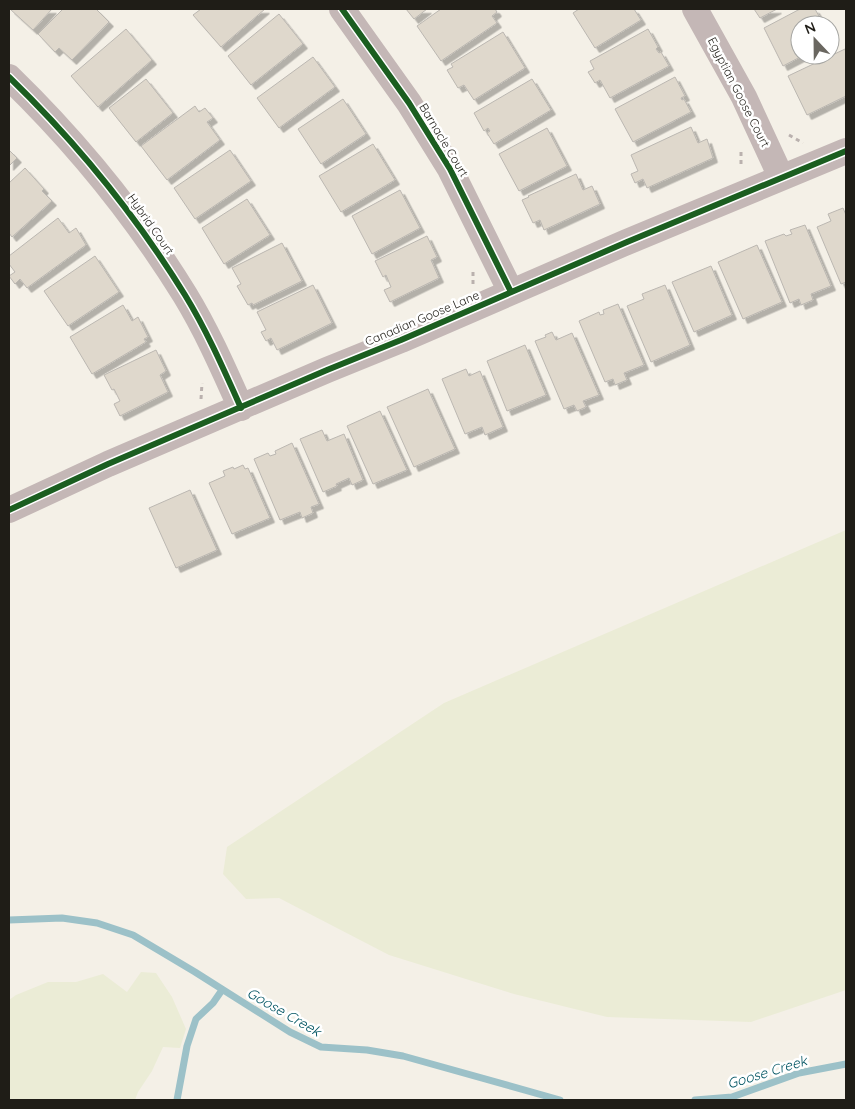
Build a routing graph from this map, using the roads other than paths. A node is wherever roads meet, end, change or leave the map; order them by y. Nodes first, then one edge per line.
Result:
1 (342, 9) edge
2 (695, 9) edge
3 (9, 77) edge
4 (846, 151) edge
5 (781, 177) junction
6 (511, 292) junction
7 (241, 408) junction
8 (9, 510) edge

1 - 6 street, Barnacle Court
2 - 5 street, Egyptian Goose Court
3 - 7 street, Hybrid Court
4 - 5 street, Canadian Goose Lane
5 - 6 street, Canadian Goose Lane
6 - 7 street, Canadian Goose Lane
7 - 8 street, Canadian Goose Lane

